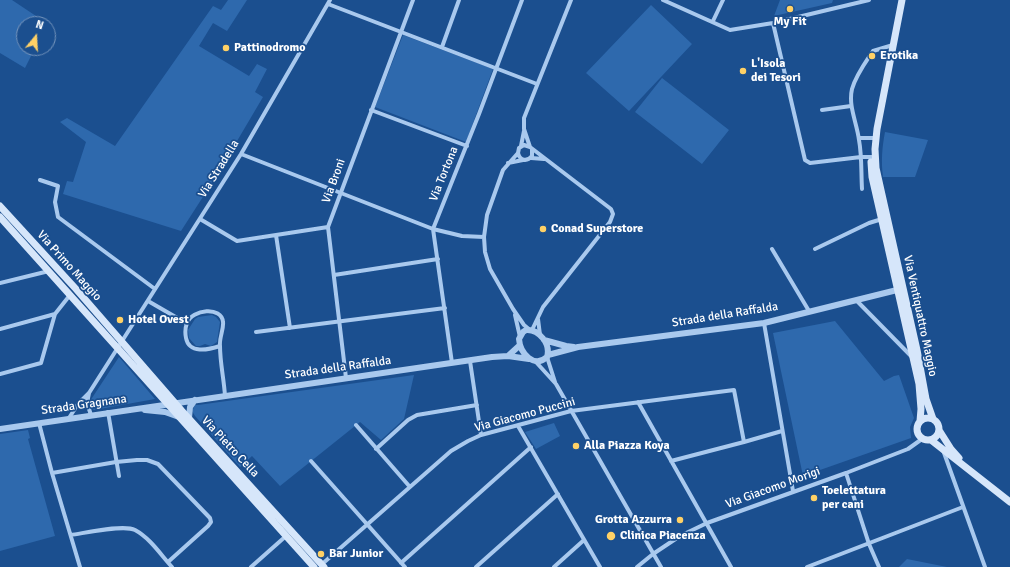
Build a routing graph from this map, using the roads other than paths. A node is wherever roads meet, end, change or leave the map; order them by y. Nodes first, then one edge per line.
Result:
1 (413, 0) edge
2 (459, 0) edge
3 (522, 0) edge
4 (571, 0) edge
5 (663, 0) edge
6 (723, 0) edge
7 (869, 0) edge
8 (902, 0) edge
9 (329, 2) edge
10 (713, 21) junction
11 (774, 23) junction
12 (401, 32) junction
13 (893, 45) junction
14 (442, 47) junction
15 (496, 68) junction
16 (538, 84) junction
17 (851, 106) junction
18 (371, 110) junction
19 (822, 110) dead end
20 (524, 129) junction
21 (859, 138) junction
22 (876, 138) junction
23 (467, 146) junction
24 (521, 146) junction
25 (531, 148) junction
26 (518, 153) junction
27 (241, 154) junction
28 (861, 157) junction
29 (873, 157) junction
30 (531, 158) junction
31 (544, 159) junction
32 (523, 160) junction
33 (508, 164) junction
34 (40, 180) dead end
35 (862, 189) dead end
36 (340, 192) junction
37 (0, 206) edge
38 (0, 217) edge
39 (884, 218) junction
40 (200, 219) junction
41 (328, 227) junction
42 (433, 229) junction
43 (276, 235) junction
44 (484, 237) junction
45 (772, 249) dead end
46 (815, 249) dead end
47 (438, 259) junction
48 (49, 271) junction
49 (334, 275) junction
50 (0, 283) edge
51 (155, 289) junction
52 (897, 290) junction
53 (71, 295) junction
54 (856, 299) junction
55 (148, 301) junction
56 (445, 308) junction
57 (513, 309) junction
58 (809, 311) junction
59 (55, 314) junction
60 (538, 319) junction
61 (340, 321) junction
62 (764, 322) junction
63 (186, 323) junction
64 (290, 328) junction
65 (0, 329) edge
66 (531, 330) junction
67 (256, 332) dead end
68 (520, 337) junction
69 (542, 338) junction
70 (520, 344) junction
71 (119, 345) junction
72 (220, 346) junction
73 (578, 347) junction
74 (917, 350) junction
75 (508, 356) junction
76 (548, 356) junction
77 (912, 357) junction
78 (532, 360) junction
79 (470, 361) junction
80 (452, 363) junction
81 (0, 374) edge
82 (346, 378) junction
83 (556, 384) junction
84 (89, 393) junction
85 (225, 396) junction
86 (195, 400) junction
87 (638, 402) junction
88 (171, 403) junction
89 (477, 405) junction
90 (134, 409) junction
91 (571, 411) junction
92 (108, 412) junction
93 (91, 415) junction
94 (179, 417) junction
95 (69, 418) junction
96 (189, 418) junction
97 (933, 419) junction
98 (920, 421) junction
99 (39, 422) junction
100 (356, 425) dead end
101 (518, 426) junction
102 (0, 429) edge
103 (939, 430) junction
104 (782, 431) junction
105 (481, 436) junction
106 (922, 439) junction
107 (931, 440) junction
108 (744, 442) junction
109 (531, 447) junction
110 (376, 449) junction
111 (943, 450) junction
112 (311, 461) dead end
113 (671, 461) junction
114 (116, 462) junction
115 (968, 469) junction
116 (52, 473) junction
117 (846, 473) junction
118 (119, 476) dead end
119 (410, 487) junction
120 (793, 491) junction
121 (558, 494) junction
122 (1010, 502) edge
123 (964, 507) junction
124 (707, 523) junction
125 (367, 524) junction
126 (71, 535) junction
127 (286, 536) junction
128 (584, 540) junction
129 (869, 544) junction
130 (653, 554) junction
131 (168, 562) junction
132 (401, 563) junction
133 (819, 565) edge
134 (320, 566) edge
135 (80, 567) edge
136 (172, 567) edge
137 (251, 567) edge
138 (405, 567) edge
139 (476, 567) edge
140 (554, 567) edge
141 (600, 567) edge
142 (638, 567) edge
143 (661, 567) edge
144 (731, 567) edge
145 (807, 567) edge
146 (879, 567) edge
147 (985, 567) edge

1 - 12 street, Via Broni
2 - 14 street
3 - 15 street, Via Tortona
4 - 16 street
5 - 10 street
6 - 10 street
7 - 11 street
8 - 13 main road, Via Ventiquattro Maggio
9 - 12 street
9 - 27 street, Via Stradella
10 - 11 street
11 - 28 street
12 - 14 street
12 - 18 street, Via Broni
13 - 17 street
13 - 22 main road, Via Ventiquattro Maggio
14 - 15 street
15 - 16 street
15 - 23 street, Via Tortona
16 - 20 street
17 - 19 street
17 - 21 street
18 - 23 street
18 - 36 street, Via Broni
20 - 24 street
20 - 25 street
21 - 22 street
21 - 28 street
22 - 29 main road, Via Ventiquattro Maggio
23 - 42 street, Via Tortona
24 - 25 street
24 - 26 street
25 - 30 street
25 - 31 street
26 - 32 street
26 - 33 street
27 - 36 street
27 - 40 street, Via Stradella
28 - 29 street
28 - 35 street
29 - 39 main road, Via Ventiquattro Maggio
30 - 31 street
30 - 32 street
31 - 60 street
32 - 33 street
33 - 44 street
34 - 51 street
36 - 41 street, Via Broni
36 - 42 street
37 - 71 main road, Via Primo Maggio
38 - 48 main road, Via Primo Maggio
39 - 46 street
39 - 52 main road, Via Ventiquattro Maggio
39 - 74 main road, Via Ventiquattro Maggio
40 - 43 street
40 - 51 street, Via Stradella
41 - 43 street
41 - 49 street, Via Broni
42 - 44 street
42 - 47 street
43 - 64 street
44 - 57 street
45 - 58 street
47 - 49 street
47 - 56 street
48 - 50 street, Via Primo Maggio
48 - 53 main road, Via Primo Maggio
49 - 61 street, Via Broni
51 - 55 street, Via Stradella
52 - 54 street, Strada della Raffalda
52 - 74 main road
52 - 77 main road, Via Ventiquattro Maggio
53 - 59 street
53 - 71 main road, Via Primo Maggio
54 - 58 street, Strada della Raffalda
54 - 77 street, Via Ventiquattro Maggio
55 - 63 street
55 - 71 street, Via Stradella
56 - 61 street
56 - 80 street
57 - 66 street
57 - 68 street
58 - 62 street, Strada della Raffalda
59 - 65 street
59 - 81 street
60 - 66 street
60 - 69 street
61 - 64 street
61 - 82 street, Via Broni
62 - 73 street, Strada della Raffalda
62 - 104 street
63 - 72 street
63 - 72 street
64 - 67 street
66 - 68 street
66 - 69 street, Strada della Raffalda
68 - 70 street
69 - 73 street, Strada della Raffalda
69 - 76 street
70 - 75 street
70 - 78 street
71 - 84 street, Via Stradella
71 - 88 main road, Via Pietro Cella
72 - 85 street
73 - 76 street, Strada della Raffalda
74 - 97 main road, Via Ventiquattro Maggio
75 - 78 street, Strada della Raffalda
75 - 79 street, Strada della Raffalda
76 - 78 street, Strada della Raffalda
76 - 83 street
77 - 98 main road, Via Ventiquattro Maggio
78 - 83 street
79 - 80 street, Strada della Raffalda
79 - 89 street
80 - 82 street, Strada della Raffalda
82 - 85 street, Strada della Raffalda
83 - 91 street
84 - 93 street
84 - 95 street, Via Stradella
85 - 86 street, Strada della Raffalda
86 - 88 street, Strada della Raffalda
86 - 96 street
87 - 91 street, Via Giacomo Puccini
87 - 108 street, Via Giacomo Puccini
87 - 113 street
88 - 90 street, Strada Gragnana
88 - 94 main road, Via Pietro Cella
88 - 96 main road, Via Pietro Cella
89 - 105 street
89 - 110 street
90 - 92 street, Strada Gragnana
90 - 94 street
91 - 101 street, Via Giacomo Puccini
91 - 130 street
92 - 93 street, Strada Gragnana
92 - 114 street
93 - 95 street, Strada Gragnana
94 - 127 main road, Via Pietro Cella
95 - 99 street, Strada Gragnana
96 - 134 main road, Via Pietro Cella
97 - 98 main road
97 - 103 main road, Via Ventiquattro Maggio
98 - 106 main road, Via Ventiquattro Maggio
99 - 102 street, Strada Gragnana
99 - 116 street
100 - 110 street
101 - 105 street, Via Giacomo Puccini
101 - 109 street
103 - 107 main road
103 - 115 main road, Via Ventiquattro Maggio
104 - 108 street
104 - 120 street
105 - 119 street, Via Giacomo Puccini
106 - 107 main road
106 - 117 street, Via Giacomo Morigi
107 - 111 main road, Via Ventiquattro Maggio
108 - 113 street
109 - 121 street
109 - 132 street
110 - 119 street
111 - 115 main road, Via Ventiquattro Maggio
111 - 123 street
112 - 125 street
113 - 124 street
114 - 116 street
114 - 118 street
114 - 131 street
115 - 122 main road, Via Ventiquattro Maggio
116 - 126 street
117 - 120 street, Via Giacomo Morigi
117 - 129 street
119 - 125 street, Via Giacomo Puccini
120 - 124 street, Via Giacomo Morigi
121 - 128 street
121 - 139 street
123 - 129 street
123 - 147 street
124 - 130 street, Via Giacomo Morigi
124 - 144 street
125 - 132 street
125 - 134 street, Via Giacomo Puccini
126 - 131 street
126 - 135 street
127 - 134 main road, Via Pietro Cella
127 - 137 street
128 - 140 street
128 - 141 street
129 - 133 street
129 - 146 street
130 - 142 street, Via Giacomo Morigi
130 - 143 street
131 - 136 street
132 - 138 street
133 - 145 street

